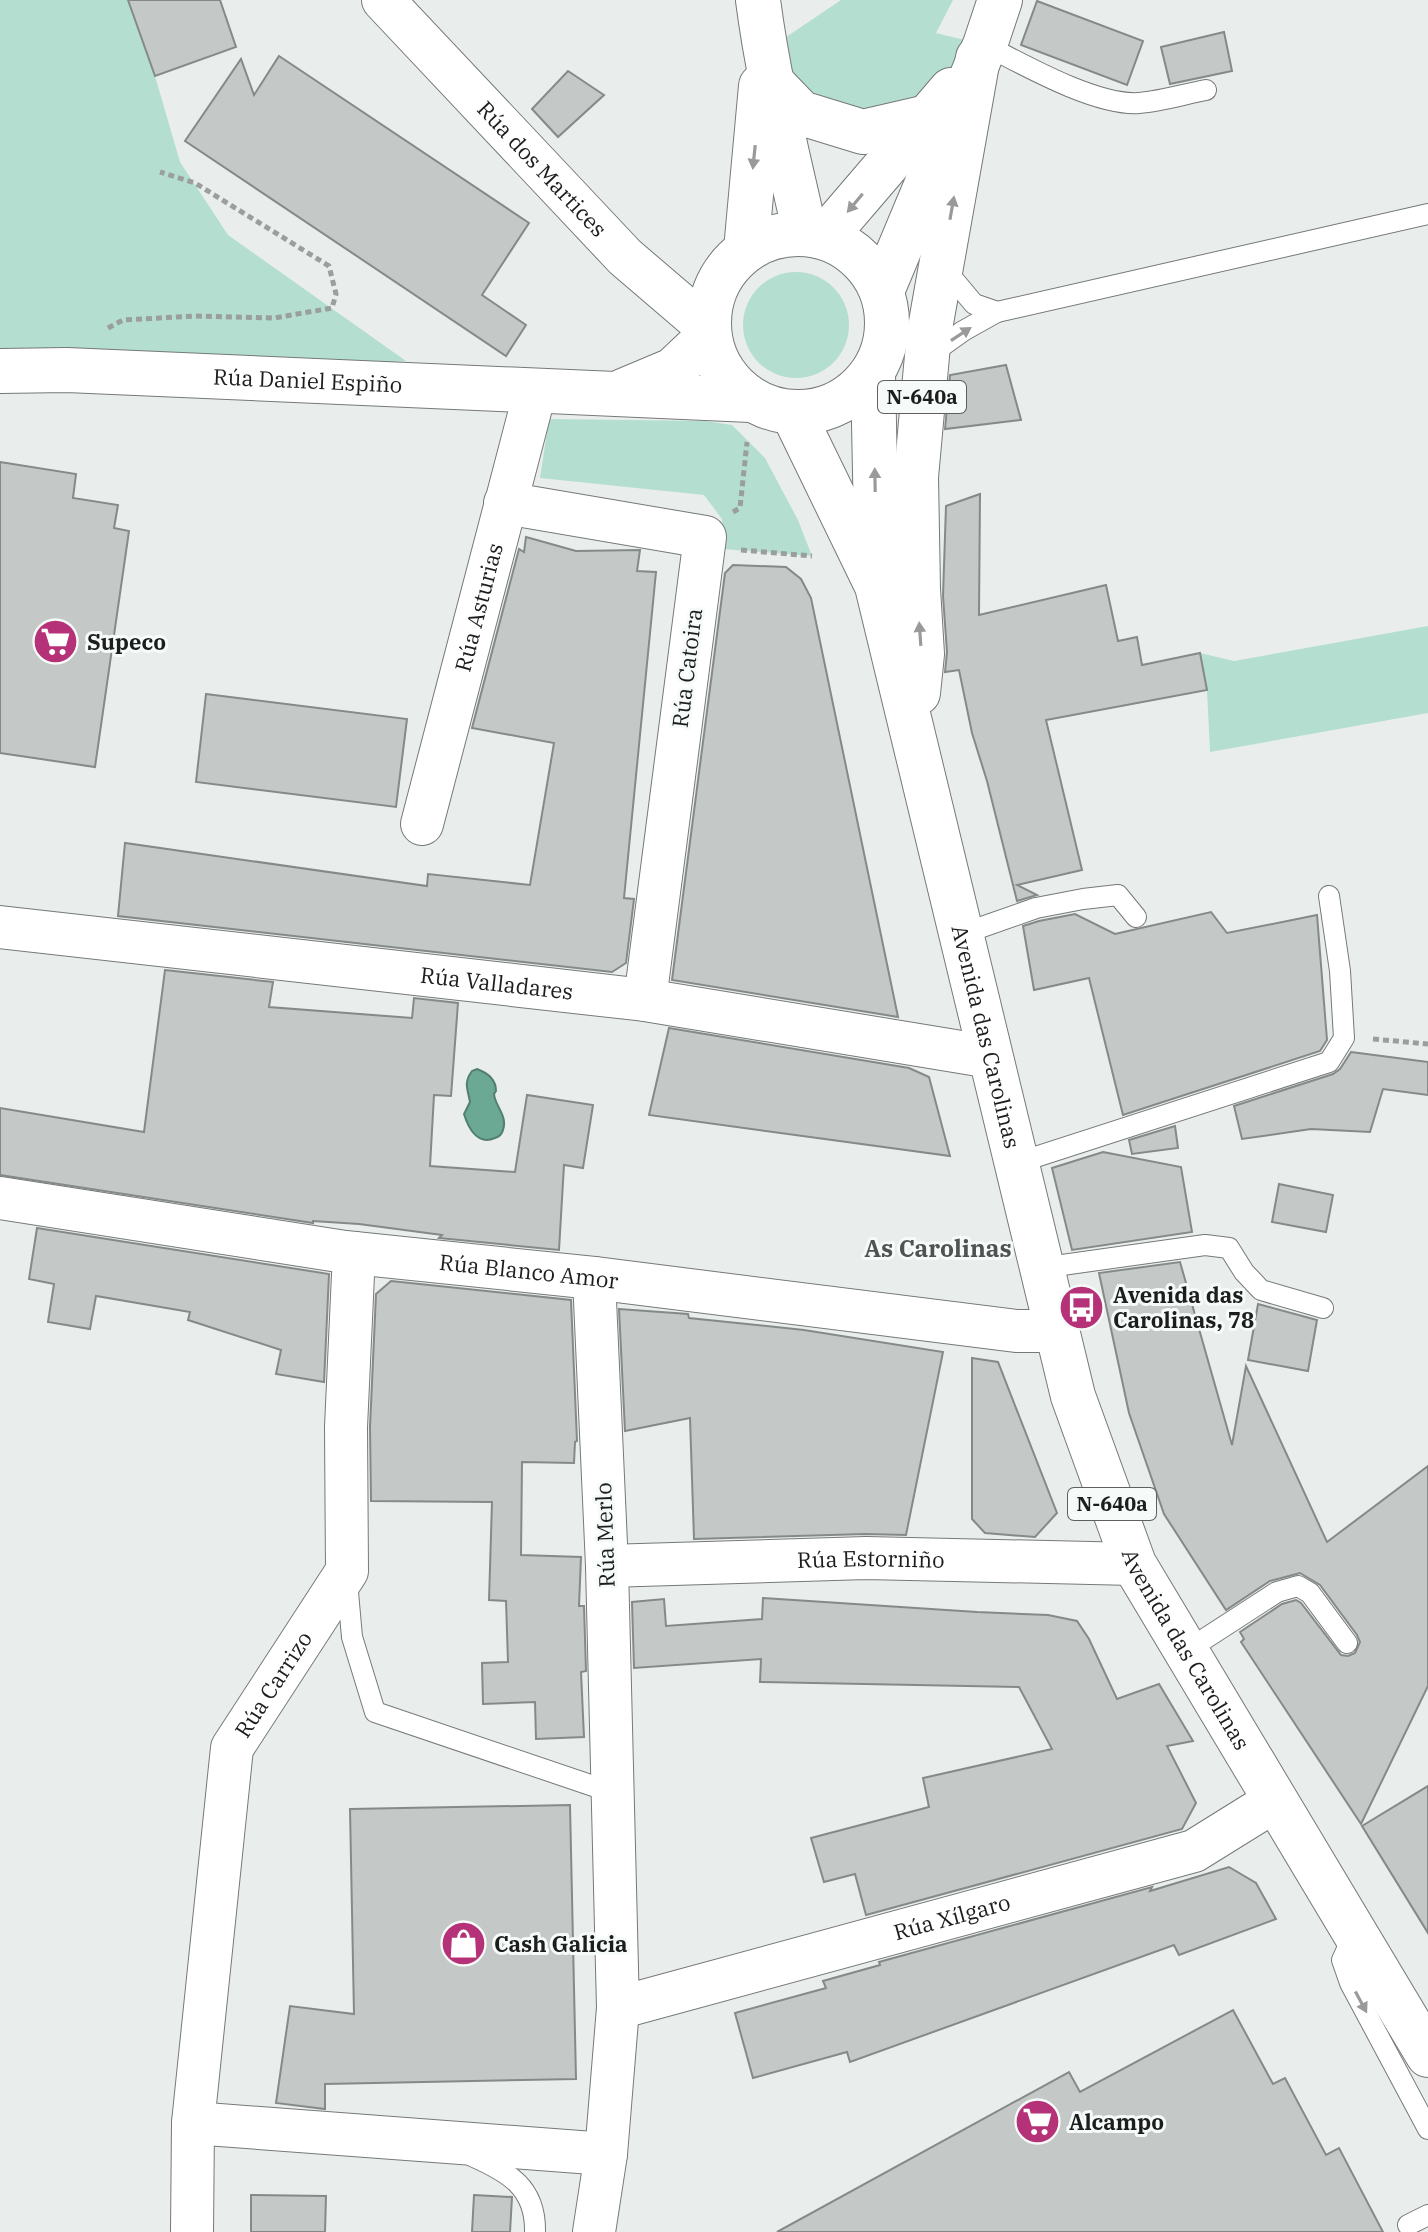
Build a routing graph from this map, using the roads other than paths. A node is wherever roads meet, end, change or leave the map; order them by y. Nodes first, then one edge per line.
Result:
1 (383, 0) edge
2 (758, 0) edge
3 (1000, 0) edge
4 (981, 52) junction
5 (769, 69) junction
6 (1206, 90) dead end
7 (928, 117) junction
8 (1428, 214) edge
9 (815, 235) junction
10 (746, 250) junction
11 (942, 265) junction
12 (882, 291) junction
13 (997, 312) junction
14 (709, 332) junction
15 (926, 358) junction
16 (0, 371) edge
17 (873, 374) junction
18 (535, 392) junction
19 (614, 395) junction
20 (793, 413) junction
21 (749, 420) junction
22 (505, 503) junction
23 (877, 586) junction
24 (915, 739) junction
25 (422, 824) dead end
26 (1329, 896) dead end
27 (1136, 917) dead end
28 (0, 927) edge
29 (962, 934) junction
30 (645, 1000) junction
31 (991, 1057) junction
32 (1017, 1163) junction
33 (0, 1198) edge
34 (354, 1253) junction
35 (1041, 1268) junction
36 (594, 1278) junction
37 (1323, 1308) dead end
38 (1058, 1331) junction
39 (1134, 1564) junction
40 (607, 1566) junction
41 (347, 1571) junction
42 (1347, 1643) dead end
43 (1186, 1651) junction
44 (611, 1792) junction
45 (1276, 1800) junction
46 (1355, 1931) junction
47 (618, 2008) junction
48 (1428, 2055) edge
49 (193, 2123) junction
50 (1428, 2129) edge
51 (441, 2142) junction
52 (606, 2154) junction
53 (1428, 2215) edge
54 (1408, 2225) dead end
55 (192, 2232) edge
56 (535, 2232) edge
57 (594, 2232) edge

1 - 14 street, Rúa dos Martices
2 - 5 main road
3 - 4 main road, N-640a
4 - 6 lane
4 - 7 main road, N-640a
11 -> 4 main road, N-640a
4 - 12 main road, N-640a
5 - 7 main road
5 - 9 main road
5 -> 10 main road
7 -> 9 main road, N-640a
8 - 13 lane
9 - 10 main road
9 - 12 main road, N-640a
10 - 14 main road
11 - 13 lane
11 - 15 main road, N-640a
12 - 17 main road, N-640a
15 -> 13 lane
14 - 19 main road, Rúa Daniel Espiño
14 - 21 main road, N-640a
24 -> 15 main road, N-640a
16 - 18 main road, Rúa Daniel Espiño
17 - 20 main road, N-640a
23 -> 17 main road, N-640a
18 - 19 main road, Rúa Daniel Espiño
18 - 22 street, Rúa Asturias
19 - 21 main road, Rúa Daniel Espiño
20 - 21 main road, N-640a
20 - 23 main road, N-640a
22 - 25 street, Rúa Asturias
22 - 30 street, Rúa Catoira
23 - 24 main road, N-640a
24 - 29 main road, Avenida das Carolinas / N-640a
26 - 32 lane
27 - 29 lane
28 - 30 street, Rúa Valladares
29 - 31 main road, Avenida das Carolinas / N-640a
30 - 31 street, Rúa Valladares
31 - 32 main road, Avenida das Carolinas / N-640a
32 - 35 main road, Avenida das Carolinas / N-640a
33 - 34 street, Rúa Blanco Amor
34 - 36 street, Rúa Blanco Amor
34 - 41 street
35 - 37 lane
35 - 38 main road, Avenida das Carolinas / N-640a
36 - 38 street, Rúa Blanco Amor
36 - 40 street, Rúa Merlo
38 - 39 main road, Avenida das Carolinas / N-640a
39 - 40 street, Rúa Estorniño
39 - 43 main road, Avenida das Carolinas / N-640a
40 - 44 street, Rúa Merlo
41 - 44 lane
41 - 49 street, Rúa Carrizo
42 - 43 lane
43 - 45 main road, Avenida das Carolinas / N-640a
44 - 47 street
45 - 46 main road, Avenida das Carolinas / N-640a
45 - 47 street, Rúa Xílgaro
46 - 48 main road, Avenida das Carolinas / N-640a
46 -> 50 lane
47 - 52 street
49 - 51 street
49 - 55 street, Rúa Carrizo
51 - 52 street
51 - 56 lane
52 - 57 street
53 - 54 lane

